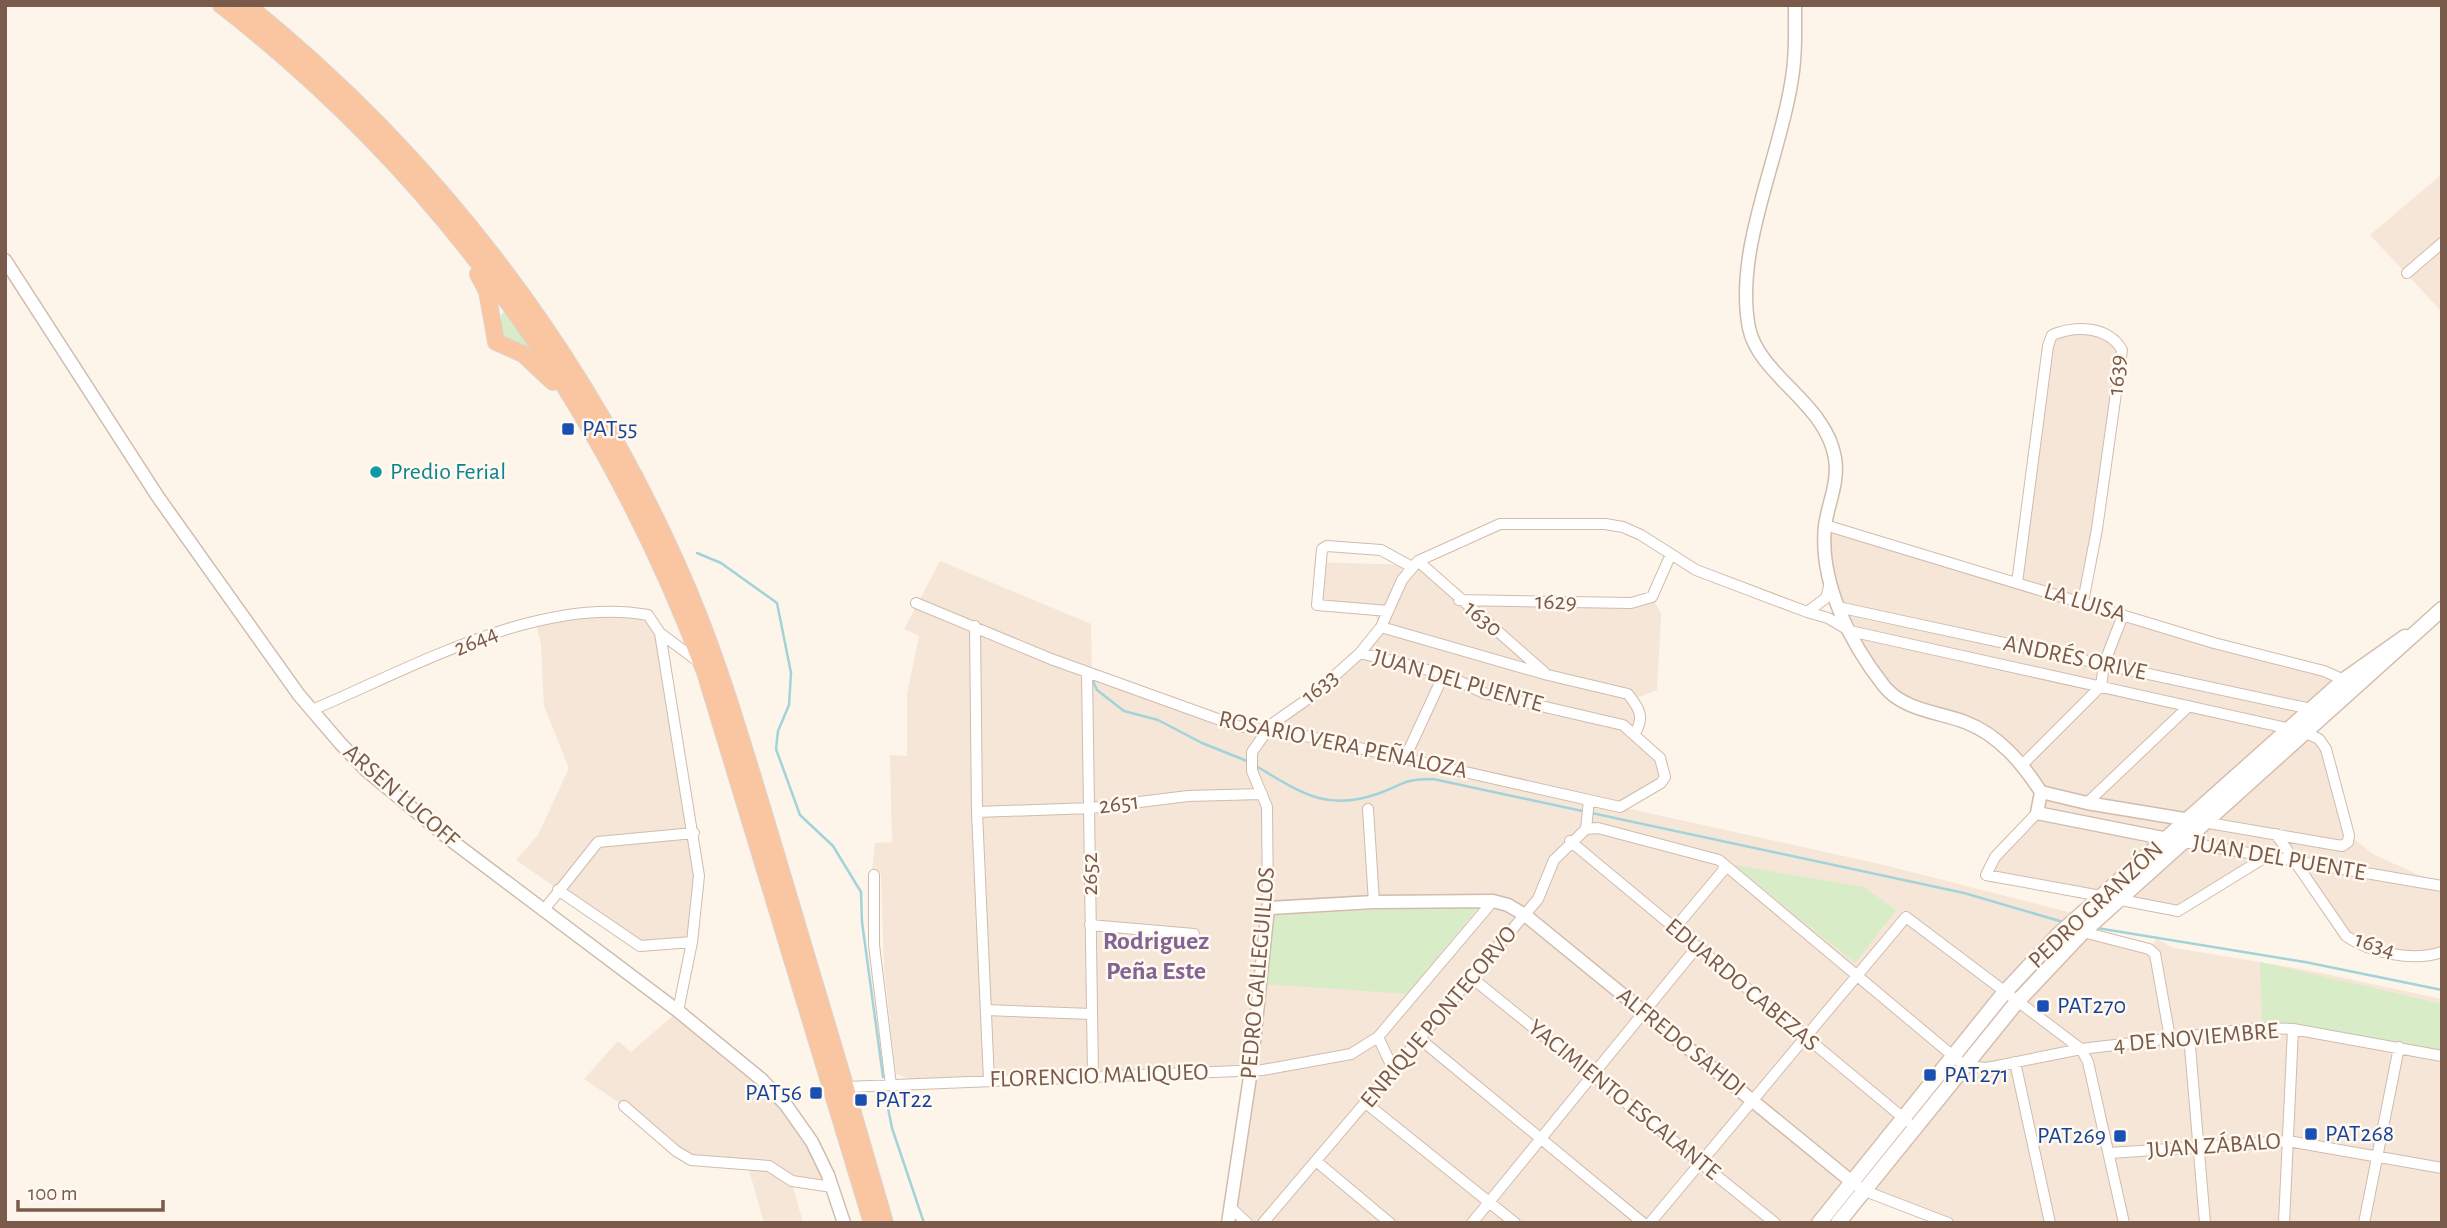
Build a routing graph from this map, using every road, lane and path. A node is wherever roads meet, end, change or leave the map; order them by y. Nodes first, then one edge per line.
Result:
1 (221, 5) edge
2 (247, 5) edge
3 (1795, 5) edge
4 (463, 240) junction
5 (2442, 243) edge
6 (5, 260) edge
7 (2407, 273) dead end
8 (578, 407) junction
9 (1825, 525) junction
10 (1671, 554) junction
11 (1415, 564) junction
12 (1830, 583) junction
13 (2017, 583) junction
14 (1459, 600) junction
15 (2083, 602) junction
16 (916, 603) dead end
17 (1839, 607) junction
18 (2442, 609) edge
19 (1388, 611) junction
20 (1807, 612) junction
21 (2123, 615) junction
22 (975, 626) junction
23 (1381, 627) junction
24 (1850, 631) junction
25 (2416, 631) junction
26 (660, 633) junction
27 (1360, 653) junction
28 (2104, 664) junction
29 (702, 665) junction
30 (1087, 673) junction
31 (1444, 674) junction
32 (1548, 676) junction
33 (2344, 680) junction
34 (2101, 686) junction
35 (2189, 706) junction
36 (2311, 709) junction
37 (312, 710) junction
38 (2296, 730) junction
39 (1266, 731) junction
40 (1635, 733) junction
41 (1405, 758) junction
42 (2023, 764) junction
43 (2041, 792) junction
44 (1262, 794) junction
45 (1589, 800) junction
46 (2087, 803) junction
47 (1090, 808) junction
48 (1368, 809) dead end
49 (977, 812) junction
50 (2037, 813) junction
51 (2196, 821) junction
52 (1586, 829) junction
53 (694, 833) junction
54 (2276, 834) junction
55 (2166, 838) junction
56 (1570, 841) junction
57 (2183, 842) junction
58 (2269, 855) junction
59 (2290, 860) junction
60 (1726, 867) junction
61 (874, 875) dead end
62 (2440, 885) edge
63 (558, 890) junction
64 (2101, 897) junction
65 (2121, 900) junction
66 (1493, 901) junction
67 (1374, 902) junction
68 (1268, 908) junction
69 (543, 911) junction
70 (1525, 915) junction
71 (1090, 925) junction
72 (1675, 928) junction
73 (2083, 932) junction
74 (1194, 934) dead end
75 (692, 942) junction
76 (1697, 947) junction
77 (2442, 952) edge
78 (1855, 976) junction
79 (1472, 978) junction
80 (2004, 993) junction
81 (2016, 1003) junction
82 (986, 1010) junction
83 (678, 1012) junction
84 (1644, 1012) junction
85 (1092, 1014) junction
86 (2293, 1029) junction
87 (2189, 1035) junction
88 (1378, 1037) junction
89 (1804, 1037) junction
90 (2170, 1038) junction
91 (1420, 1040) junction
92 (2399, 1047) junction
93 (2081, 1049) junction
94 (1953, 1056) junction
95 (2442, 1056) edge
96 (2015, 1062) junction
97 (1965, 1066) junction
98 (1251, 1070) junction
99 (1394, 1071) junction
100 (1592, 1075) junction
101 (1093, 1076) junction
102 (989, 1081) junction
103 (891, 1085) junction
104 (846, 1087) junction
105 (1752, 1100) junction
106 (1367, 1104) junction
107 (624, 1106) dead end
108 (1903, 1119) junction
109 (1915, 1129) junction
110 (1541, 1139) junction
111 (2288, 1141) junction
112 (2197, 1146) junction
113 (2110, 1153) junction
114 (2377, 1154) junction
115 (1315, 1161) junction
116 (1700, 1162) junction
117 (2442, 1168) edge
118 (832, 1187) junction
119 (1859, 1187) junction
120 (1489, 1202) junction
121 (1230, 1207) junction
122 (844, 1223) edge
123 (872, 1223) edge
124 (885, 1223) edge
125 (1228, 1223) edge
126 (1247, 1223) edge
127 (1263, 1223) edge
128 (1390, 1223) edge
129 (1472, 1223) edge
130 (1516, 1223) edge
131 (1643, 1223) edge
132 (1650, 1223) edge
133 (1775, 1223) edge
134 (1819, 1223) edge
135 (1838, 1223) edge
136 (1948, 1223) edge
137 (2050, 1223) edge
138 (2124, 1223) edge
139 (2205, 1223) edge
140 (2284, 1223) edge
141 (2364, 1223) edge

1 - 4 highway
2 - 104 highway
3 - 9 street
4 - 8 highway
4 - 8 highway
5 - 7 street
6 - 37 street, ARSEN LUCOFF
8 - 29 highway
9 - 12 street
9 - 13 street, LA LUISA
10 - 11 street, ANDRÉS ORIVE
10 - 14 street, 1629
10 - 20 street, ANDRÉS ORIVE
11 - 14 street, 1630
11 - 19 street, 1633
11 - 19 street, 1630
12 - 17 street
12 - 20 street
13 - 15 street, LA LUISA
13 - 15 street, 1639
14 - 32 street, 1630
15 - 21 street, LA LUISA
16 - 22 street, ROSARIO VERA PEÑALOZA
17 - 24 street
17 - 28 street, ANDRÉS ORIVE
18 - 25 main road, PEDRO GRANZÓN
19 - 23 street, 1633
20 - 24 street, ANDRÉS ORIVE
21 - 28 street
21 - 33 street, LA LUISA
22 - 30 street, ROSARIO VERA PEÑALOZA
22 - 49 street
23 - 27 street, 1633
23 - 32 street, JUAN DEL PUENTE
24 - 34 street, ANDRÉS ORIVE
24 - 42 street
25 - 33 main road, PEDRO GRANZÓN
25 - 38 main road, PEDRO GRANZÓN
26 - 29 street
26 - 37 street, 2644
26 - 53 street
27 - 31 street, JUAN DEL PUENTE
27 - 39 street, 1633
28 - 34 street
28 - 36 street, ANDRÉS ORIVE
29 - 123 highway
30 - 39 street, ROSARIO VERA PEÑALOZA
30 - 47 street, 2652
31 - 40 street, JUAN DEL PUENTE
31 - 41 street
32 - 40 street, JUAN DEL PUENTE
33 - 36 main road, PEDRO GRANZÓN
34 - 35 street, ANDRÉS ORIVE
34 - 42 street
35 - 38 street, ANDRÉS ORIVE
35 - 46 street
36 - 38 main road, PEDRO GRANZÓN
37 - 69 street, ARSEN LUCOFF
38 - 51 main road, PEDRO GRANZÓN
38 - 54 street, JUAN DEL PUENTE
39 - 41 street, ROSARIO VERA PEÑALOZA
39 - 44 street, PEDRO GALLEGUILLOS
40 - 45 street, ROSARIO VERA PEÑALOZA
41 - 45 street, ROSARIO VERA PEÑALOZA
42 - 43 street
43 - 46 street, JUAN DEL PUENTE
43 - 50 street
44 - 47 street, 2651
44 - 68 street, PEDRO GALLEGUILLOS
45 - 52 street
46 - 51 street, JUAN DEL PUENTE
47 - 49 street, 2651
47 - 71 street, 2652
48 - 67 street
49 - 82 street
50 - 55 street, JUAN DEL PUENTE
50 - 64 street
51 - 54 street, JUAN DEL PUENTE
51 - 55 main road, PEDRO GRANZÓN
51 - 57 main road, PEDRO GRANZÓN
52 - 56 street, ENRIQUE PONTECORVO
52 - 60 street
53 - 63 street
53 - 75 street
54 - 59 street, 1634
55 - 57 street, JUAN DEL PUENTE
55 - 64 main road, PEDRO GRANZÓN
56 - 70 street, ENRIQUE PONTECORVO
56 - 72 street, EDUARDO CABEZAS
57 - 58 street, JUAN DEL PUENTE
57 - 65 main road, PEDRO GRANZÓN
58 - 59 street, JUAN DEL PUENTE
58 - 65 street
59 - 62 street, JUAN DEL PUENTE
59 - 77 street, 1634
60 - 72 street
60 - 78 street
61 - 103 street
63 - 69 street
63 - 75 street
64 - 80 main road, PEDRO GRANZÓN
65 - 73 main road, PEDRO GRANZÓN
66 - 67 street, ALFREDO SAHDI
66 - 70 street, ALFREDO SAHDI
66 - 88 street, FLORENCIO MALIQUEO
67 - 68 street, ALFREDO SAHDI
68 - 98 street, PEDRO GALLEGUILLOS
69 - 83 street, ARSEN LUCOFF
70 - 79 street, ENRIQUE PONTECORVO
70 - 84 street, ALFREDO SAHDI
71 - 74 street
71 - 85 street, 2652
72 - 76 street, EDUARDO CABEZAS
73 - 81 main road, PEDRO GRANZÓN
73 - 90 street
75 - 83 street
76 - 84 street
76 - 89 street, EDUARDO CABEZAS
78 - 80 street
78 - 89 street
78 - 94 street
79 - 91 street, ENRIQUE PONTECORVO
79 - 100 street, YACIMIENTO ESCALANTE
80 - 81 street
80 - 94 main road, PEDRO GRANZÓN
81 - 93 street
81 - 97 main road, PEDRO GRANZÓN
82 - 85 street
82 - 102 street
83 - 118 street, ARSEN LUCOFF
84 - 100 street
84 - 105 street, ALFREDO SAHDI
85 - 101 street, 2652
86 - 87 street, 4 DE NOVIEMBRE
86 - 92 street, 4 DE NOVIEMBRE
86 - 111 street
87 - 90 street, 4 DE NOVIEMBRE
87 - 112 street
88 - 98 street, FLORENCIO MALIQUEO
88 - 99 street
89 - 105 street
89 - 108 street, EDUARDO CABEZAS
90 - 93 street, 4 DE NOVIEMBRE
91 - 99 street, ENRIQUE PONTECORVO
91 - 110 street
92 - 95 street, 4 DE NOVIEMBRE
92 - 114 street
93 - 96 street, 4 DE NOVIEMBRE
93 - 113 street
94 - 97 street
94 - 108 main road, PEDRO GRANZÓN
96 - 97 street, 4 DE NOVIEMBRE
96 - 137 street
97 - 109 main road, PEDRO GRANZÓN
98 - 101 street, FLORENCIO MALIQUEO
98 - 121 street, PEDRO GALLEGUILLOS
99 - 106 street, ENRIQUE PONTECORVO
100 - 110 street
100 - 116 street, YACIMIENTO ESCALANTE
101 - 102 street, FLORENCIO MALIQUEO
102 - 103 street, FLORENCIO MALIQUEO
103 - 104 street, FLORENCIO MALIQUEO
104 - 124 highway
105 - 116 street
105 - 119 street, ALFREDO SAHDI
106 - 115 street, ENRIQUE PONTECORVO
106 - 120 street
107 - 118 street
108 - 109 street, EDUARDO CABEZAS
108 - 119 main road, PEDRO GRANZÓN
109 - 119 main road, PEDRO GRANZÓN
110 - 120 street
110 - 131 street
111 - 112 street, JUAN ZÁBALO
111 - 114 street, JUAN ZÁBALO
111 - 140 street
112 - 113 street, JUAN ZÁBALO
112 - 139 street
113 - 138 street
114 - 117 street, JUAN ZÁBALO
114 - 141 street
115 - 127 street, ENRIQUE PONTECORVO
115 - 128 street
116 - 132 street
116 - 133 street, YACIMIENTO ESCALANTE
118 - 122 street, ARSEN LUCOFF
119 - 134 main road, PEDRO GRANZÓN
119 - 135 main road, PEDRO GRANZÓN
119 - 136 street
120 - 129 street
120 - 130 street
121 - 125 street, PEDRO GALLEGUILLOS
121 - 126 street

